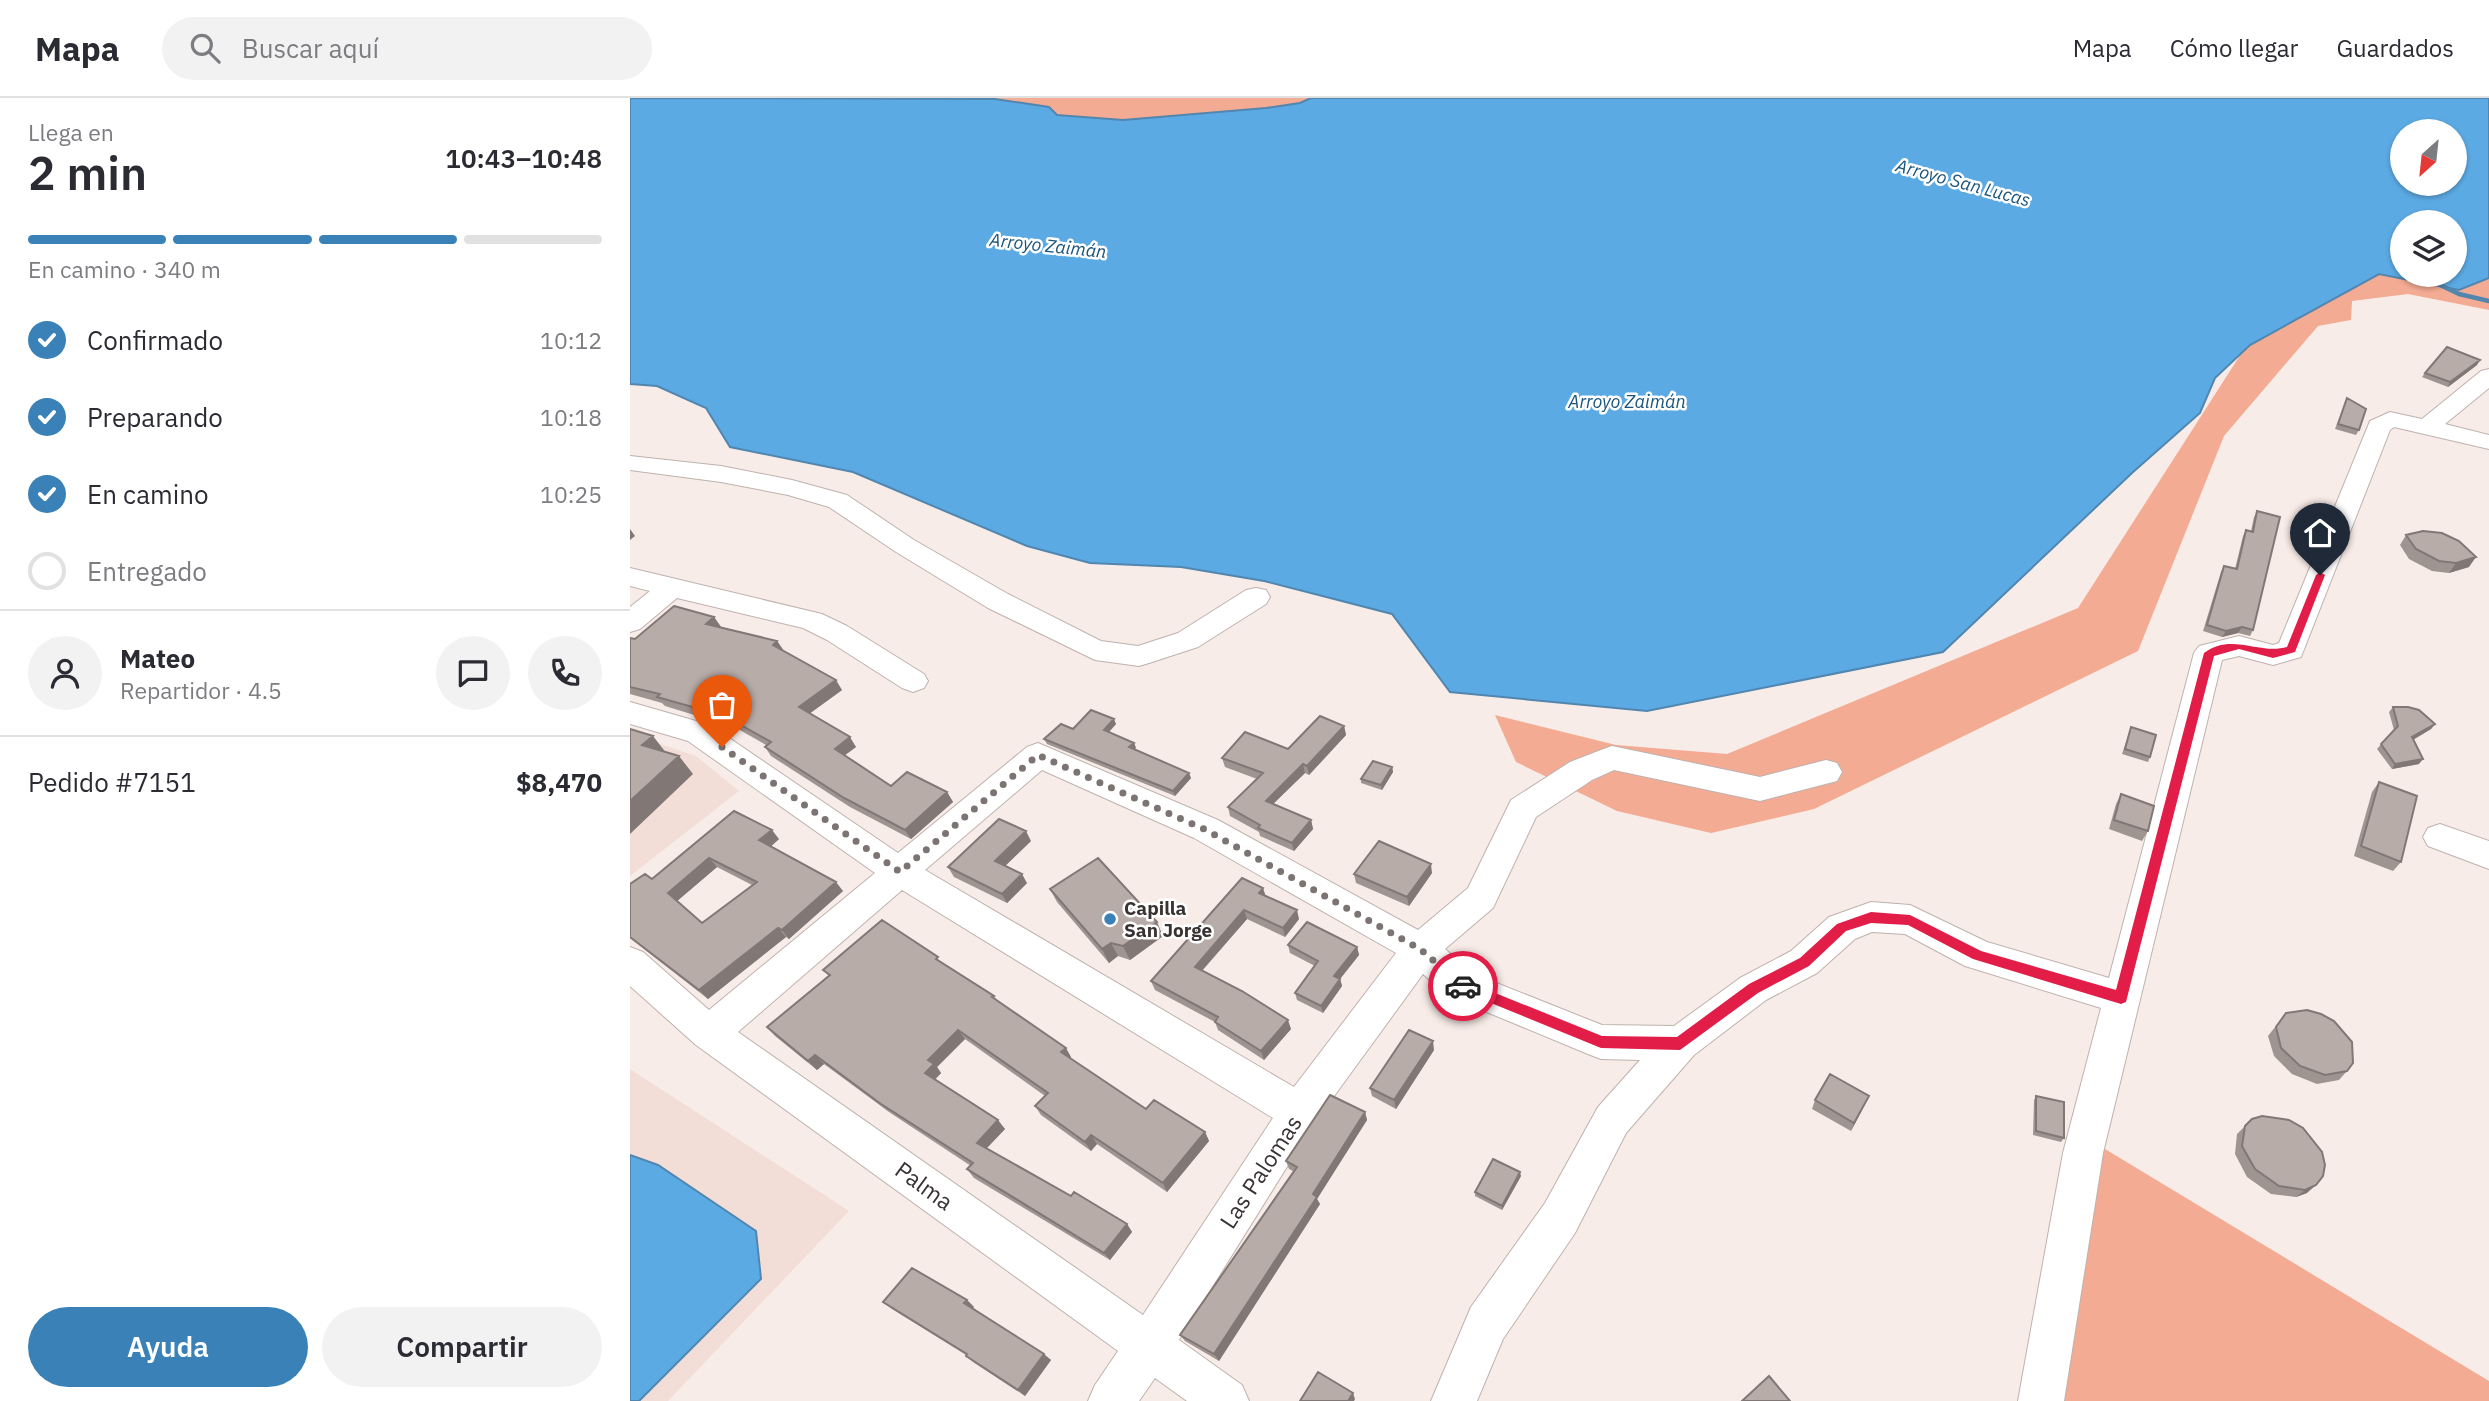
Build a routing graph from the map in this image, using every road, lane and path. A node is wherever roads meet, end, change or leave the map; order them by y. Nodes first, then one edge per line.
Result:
1 (2489, 376) edge
2 (2426, 428) junction
3 (630, 441) edge
4 (2489, 442) edge
5 (638, 464) edge
6 (630, 577) edge
7 (672, 587) junction
8 (1256, 597) dead end
9 (630, 622) edge
10 (912, 681) dead end
11 (630, 713) edge
12 (1826, 772) dead end
13 (2440, 837) dead end
14 (2489, 855) edge
15 (900, 872) junction
16 (1420, 949) junction
17 (630, 963) edge
18 (2121, 998) junction
19 (709, 1032) junction
20 (1680, 1044) junction
21 (1299, 1112) junction
22 (1149, 1347) junction
23 (1111, 1401) edge
24 (1226, 1401) edge
25 (1454, 1401) edge
26 (2041, 1401) edge

1 - 2 street
2 - 4 street
2 - 18 street
3 - 5 street
5 - 8 street
6 - 7 street
7 - 9 street
7 - 10 street
11 - 15 street
12 - 16 street, Las Palomas
13 - 14 street
15 - 16 street
15 - 19 street
15 - 21 street
16 - 20 street
16 - 21 street, Las Palomas
17 - 19 street, Palma
18 - 20 street
18 - 26 street
19 - 22 street, Palma
20 - 25 street
21 - 22 street, Las Palomas
22 - 23 street, Las Palomas
22 - 24 street, Palma

